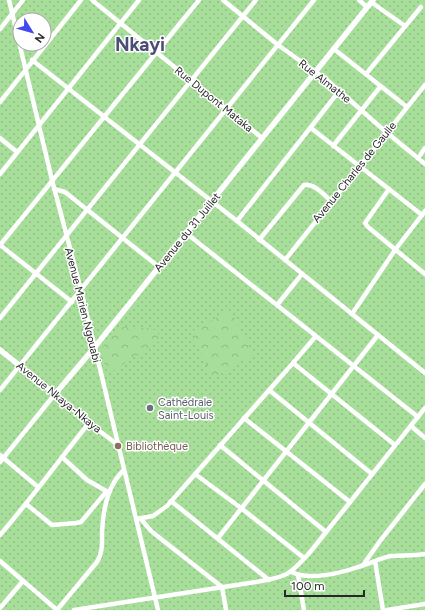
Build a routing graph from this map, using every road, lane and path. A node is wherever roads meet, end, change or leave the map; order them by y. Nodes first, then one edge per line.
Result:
1 (9, 0) edge
2 (23, 0) edge
3 (81, 0) edge
4 (92, 0) edge
5 (139, 0) edge
6 (199, 0) edge
7 (223, 0) edge
8 (256, 0) edge
9 (314, 0) edge
10 (359, 0) edge
11 (371, 3) edge
12 (421, 7) dead end
13 (14, 12) edge
14 (12, 14) joint
15 (243, 16) junction
16 (120, 23) junction
17 (405, 26) junction
18 (0, 29) edge
19 (278, 45) junction
20 (334, 49) junction
21 (22, 52) edge
22 (156, 52) junction
23 (32, 60) junction
24 (26, 69) junction
25 (315, 72) junction
26 (366, 74) junction
27 (191, 80) junction
28 (425, 85) edge
29 (380, 87) junction
30 (68, 88) junction
31 (340, 90) junction
32 (0, 102) edge
33 (407, 107) junction
34 (226, 109) junction
35 (362, 110) junction
36 (104, 116) junction
37 (39, 124) junction
38 (311, 128) junction
39 (386, 132) junction
40 (0, 138) edge
41 (262, 138) junction
42 (140, 145) junction
43 (333, 146) junction
44 (425, 148) edge
45 (17, 152) junction
46 (418, 158) junction
47 (425, 164) edge
48 (360, 166) junction
49 (174, 172) junction
50 (0, 174) edge
51 (52, 180) junction
52 (54, 189) junction
53 (389, 189) junction
54 (211, 201) junction
55 (331, 201) junction
56 (88, 209) junction
57 (423, 213) edge
58 (237, 222) junction
59 (186, 233) junction
60 (66, 236) junction
61 (122, 238) junction
62 (259, 240) junction
63 (0, 245) edge
64 (395, 250) junction
65 (285, 260) junction
66 (159, 267) junction
67 (36, 273) junction
68 (302, 274) junction
69 (425, 274) edge
70 (81, 290) junction
71 (72, 302) junction
72 (277, 305) junction
73 (352, 314) junction
74 (0, 318) edge
75 (378, 335) junction
76 (316, 336) junction
77 (94, 348) junction
78 (0, 350) edge
79 (293, 363) junction
80 (20, 366) junction
81 (354, 367) junction
82 (425, 373) edge
83 (0, 390) edge
84 (269, 390) junction
85 (55, 394) junction
86 (331, 395) junction
87 (425, 408) edge
88 (418, 417) junction
89 (244, 418) junction
90 (89, 423) junction
91 (310, 423) junction
92 (411, 426) junction
93 (425, 438) edge
94 (118, 444) junction
95 (220, 445) junction
96 (395, 445) junction
97 (287, 451) junction
98 (2, 457) edge
99 (62, 457) junction
100 (0, 462) edge
101 (123, 471) junction
102 (195, 474) junction
103 (372, 474) junction
104 (263, 480) junction
105 (425, 484) edge
106 (38, 487) junction
107 (108, 492) junction
108 (171, 501) junction
109 (350, 502) junction
110 (26, 504) junction
111 (241, 508) junction
112 (138, 519) junction
113 (326, 532) junction
114 (0, 535) edge
115 (218, 538) junction
116 (425, 554) edge
117 (304, 558) junction
118 (375, 561) junction
119 (0, 562) edge
120 (363, 565) junction
121 (292, 572) junction
122 (298, 575) junction
123 (269, 580) junction
124 (23, 581) junction
125 (222, 587) junction
126 (155, 598) junction
127 (425, 604) edge
128 (0, 608) edge
129 (57, 610) edge
130 (74, 610) edge
131 (158, 610) edge
132 (226, 610) edge
133 (304, 610) edge
134 (383, 610) edge
135 (387, 610) edge

1 - 14 street, Avenue Marien Ngouabi
2 - 13 street
3 - 23 street
4 - 16 street, Rue Dupont Mataka
5 - 16 street
6 - 22 street
7 - 15 street, Rue Almathe
8 - 15 street
9 - 19 street
10 - 11 street
11 - 17 street
11 - 20 street, Avenue du 31 Juillet
12 - 17 street
14 - 18 street
15 - 19 street, Rue Almathe
15 - 27 street
16 - 22 street, Rue Dupont Mataka
16 - 30 street
17 - 26 street
19 - 25 street, Rue Almathe
19 - 34 street
20 - 25 street, Avenue du 31 Juillet
20 - 26 street
21 - 24 street, Avenue Marien Ngouabi
22 - 27 street, Rue Dupont Mataka
22 - 36 street
23 - 24 street
23 - 30 street
24 - 32 street
24 - 37 street, Avenue Marien Ngouabi
25 - 31 street, Rue Almathe
25 - 41 street, Avenue du 31 Juillet
26 - 29 street
27 - 34 street, Rue Dupont Mataka
27 - 42 street
28 - 33 street, Avenue Charles de Gaulle
29 - 33 street
29 - 35 street
30 - 36 street
30 - 37 street
31 - 35 street, Rue Almathe
31 - 38 street
33 - 39 street, Avenue Charles de Gaulle
34 - 41 street, Rue Dupont Mataka
34 - 49 street
35 - 39 street, Rue Almathe
35 - 43 street
36 - 42 street
36 - 51 street
37 - 45 street
37 - 51 street, Avenue Marien Ngouabi
38 - 43 street
38 - 58 street
39 - 46 street, Rue Almathe
39 - 48 street, Avenue Charles de Gaulle
40 - 45 street
41 - 54 street, Avenue du 31 Juillet
42 - 49 street
42 - 56 street
43 - 48 street
44 - 46 street
45 - 50 street
46 - 47 street, Rue Almathe
48 - 53 street
48 - 55 street, Avenue Charles de Gaulle
49 - 54 street
49 - 61 street
51 - 52 street, Avenue Marien Ngouabi
51 - 63 street
52 - 56 street
52 - 60 street, Avenue Marien Ngouabi
53 - 57 street
53 - 64 street
54 - 58 street
54 - 59 street, Avenue du 31 Juillet
55 - 62 street
55 - 65 street, Avenue Charles de Gaulle
56 - 60 street
56 - 61 street
57 - 64 street
58 - 62 street
59 - 66 street, Avenue du 31 Juillet
59 - 72 street
60 - 67 street
60 - 70 street, Avenue Marien Ngouabi
61 - 66 street
61 - 70 street
62 - 65 street
63 - 67 street
64 - 69 street
64 - 73 street
65 - 68 street
66 - 77 street, Avenue du 31 Juillet
67 - 71 street
67 - 74 street
68 - 72 street
68 - 73 street
70 - 71 street
70 - 77 street, Avenue Marien Ngouabi
71 - 80 street
72 - 76 street
73 - 75 street
75 - 81 street
75 - 82 street
76 - 79 street
76 - 81 street
77 - 85 street, Avenue du 31 Juillet
77 - 94 street, Avenue Marien Ngouabi
78 - 80 street, Avenue Nkaya-Nkaya
79 - 84 street
79 - 86 street
80 - 83 street
80 - 85 street, Avenue Nkaya-Nkaya
81 - 86 street
81 - 88 street
84 - 89 street
84 - 91 street
85 - 90 street, Avenue Nkaya-Nkaya
85 - 98 street, Avenue du 31 Juillet
86 - 91 street
86 - 96 street
87 - 88 street
88 - 92 street
89 - 95 street
89 - 97 street
90 - 94 street, Avenue Nkaya-Nkaya
90 - 99 street
91 - 97 street
91 - 103 street
92 - 93 street
92 - 96 street
94 - 101 street, Avenue Marien Ngouabi
95 - 102 street
95 - 104 street
96 - 103 street
97 - 104 street
97 - 109 street
98 - 100 street, Avenue du 31 Juillet
98 - 106 street
99 - 106 street
99 - 107 street
101 - 107 street
101 - 112 street, Avenue Marien Ngouabi
102 - 108 street
102 - 111 street
103 - 109 street
104 - 111 street
104 - 113 street
105 - 120 street
106 - 110 street
107 - 110 street
107 - 129 street
108 - 112 street
108 - 115 street
109 - 113 street
110 - 114 street
111 - 115 street
111 - 117 street
112 - 125 street
112 - 126 street, Avenue Marien Ngouabi
113 - 117 street
115 - 123 street
116 - 118 street
117 - 121 street
118 - 120 street
118 - 134 street
119 - 124 street
120 - 122 street
121 - 122 street
121 - 123 street
122 - 133 street
123 - 125 street
124 - 128 street
124 - 129 street
125 - 126 street
125 - 132 street
126 - 130 street
126 - 131 street, Avenue Marien Ngouabi
127 - 135 street

